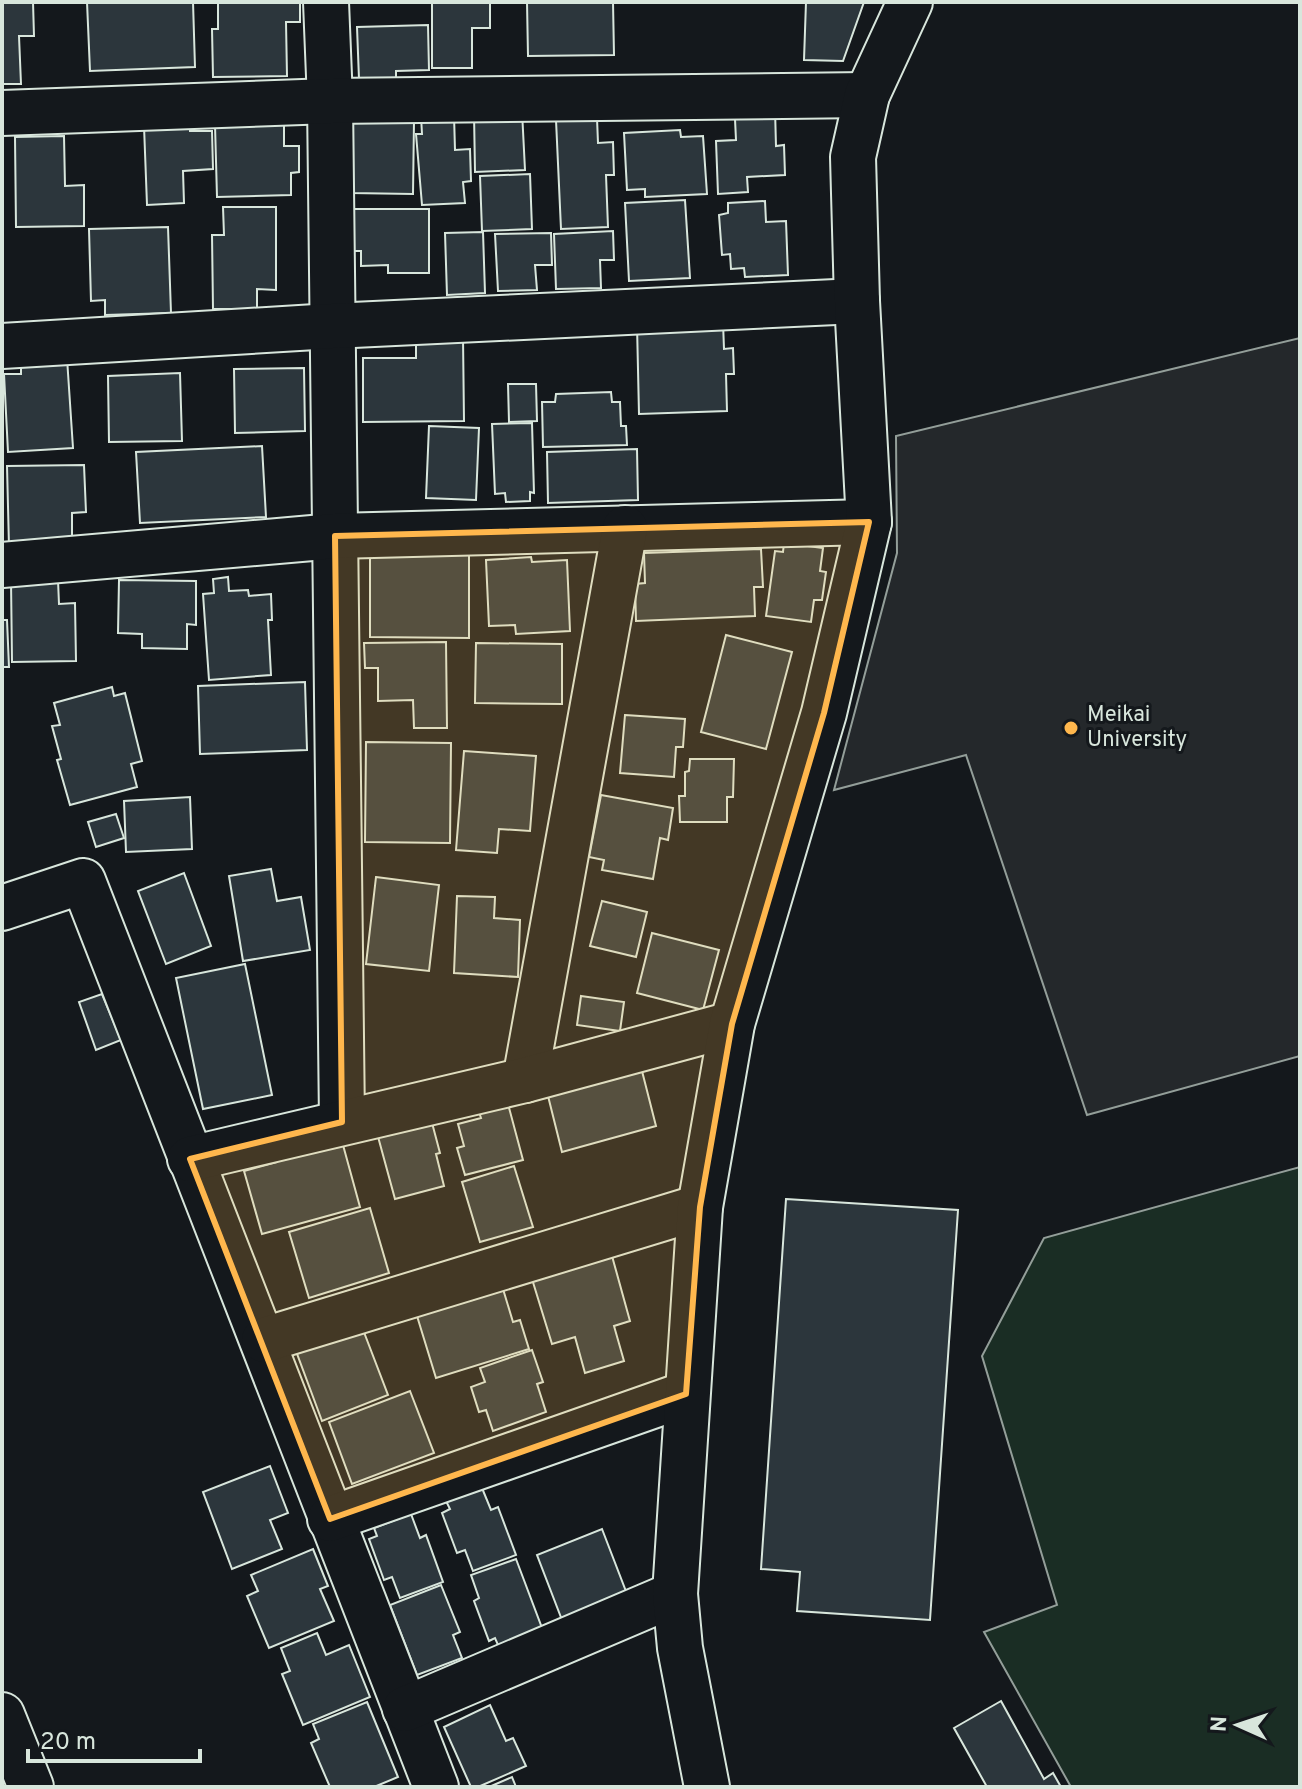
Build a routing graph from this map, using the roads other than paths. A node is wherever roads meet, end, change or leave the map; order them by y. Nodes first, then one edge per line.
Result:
1 (326, 2) edge
2 (910, 2) edge
3 (867, 95) junction
4 (330, 101) junction
5 (2, 113) edge
6 (857, 301) junction
7 (332, 326) junction
8 (2, 346) edge
9 (869, 522) junction
10 (625, 528) junction
11 (335, 536) junction
12 (2, 565) edge
13 (2, 908) edge
14 (732, 1024) junction
15 (525, 1080) junction
16 (342, 1122) junction
17 (190, 1159) junction
18 (700, 1207) junction
19 (264, 1340) junction
20 (686, 1394) junction
21 (330, 1519) junction
22 (675, 1594) junction
23 (405, 1709) junction
24 (2, 1715) edge
25 (701, 1784) edge
26 (31, 1787) edge
27 (436, 1787) edge

1 - 4 street
2 - 3 street
3 - 4 street
3 - 6 street
4 - 5 street
4 - 7 street
6 - 7 street
6 - 9 street
7 - 8 street
7 - 11 street
9 - 10 street
9 - 14 street
10 - 11 street
10 - 15 street
11 - 12 street
11 - 16 street
13 - 17 street
14 - 15 street
14 - 18 street
15 - 16 street
16 - 17 street
17 - 19 street
18 - 19 street
18 - 20 street
19 - 21 street
20 - 21 street
20 - 22 street
21 - 23 street
22 - 23 street
22 - 25 street
23 - 27 street
24 - 26 street

